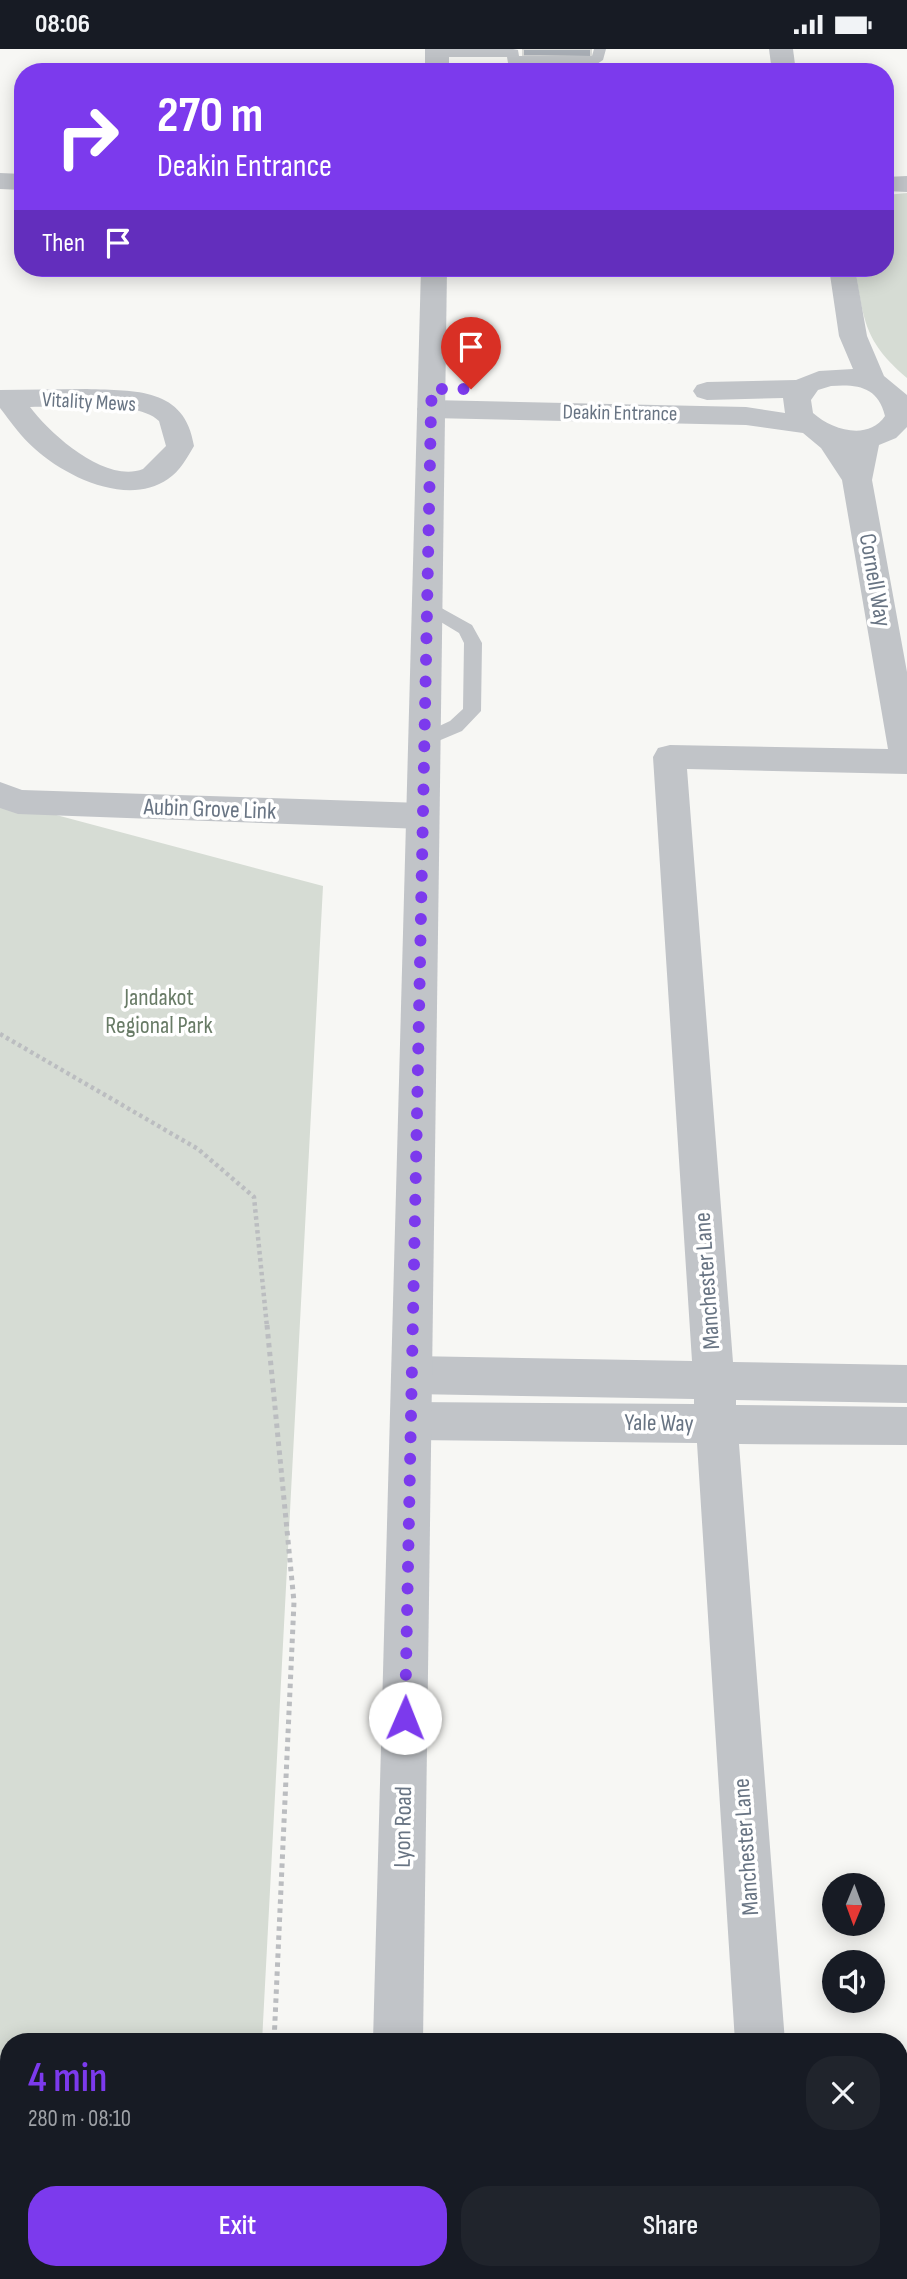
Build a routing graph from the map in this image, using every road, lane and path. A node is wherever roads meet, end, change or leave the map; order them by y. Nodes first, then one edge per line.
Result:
1 (600, 49) edge
2 (437, 58) edge
3 (434, 277) edge
4 (843, 277) edge
5 (853, 337) junction
6 (813, 384) junction
7 (891, 393) edge
8 (4, 399) edge
9 (431, 399) junction
10 (900, 425) edge
11 (816, 429) junction
12 (866, 439) junction
13 (857, 479) junction
14 (903, 715) edge
15 (907, 762) edge
16 (0, 795) edge
17 (422, 816) junction
18 (0, 1034) edge
19 (412, 1375) junction
20 (714, 1381) junction
21 (907, 1384) edge
22 (411, 1421) junction
23 (717, 1424) junction
24 (907, 1426) edge
25 (274, 2033) edge
26 (398, 2033) edge
27 (759, 2033) edge

1 - 2 lane
3 - 9 street, Lyon Road
4 - 5 street
5 - 6 street
5 - 7 street
6 - 7 street, Deakin Entrance
6 - 9 street, Deakin Entrance
6 - 11 street
7 - 10 street
8 - 8 street, Vitality Mews
9 - 11 street, Deakin Entrance
9 - 17 street, Lyon Road
10 - 12 street
11 - 12 street, Deakin Entrance
11 - 13 street, Cornell Way
12 - 13 street, Cornell Way
13 - 14 street, Cornell Way
14 - 15 street, Cornell Way
15 - 20 street, Manchester Lane
16 - 17 street, Aubin Grove Link
17 - 19 street, Lyon Road
18 - 25 path
19 - 20 street, Yale Way
19 - 22 street, Lyon Road
20 - 21 street, Yale Way
20 - 23 street, Manchester Lane
22 - 23 street, Yale Way
22 - 26 street, Lyon Road
23 - 24 street, Yale Way
23 - 27 street, Manchester Lane

